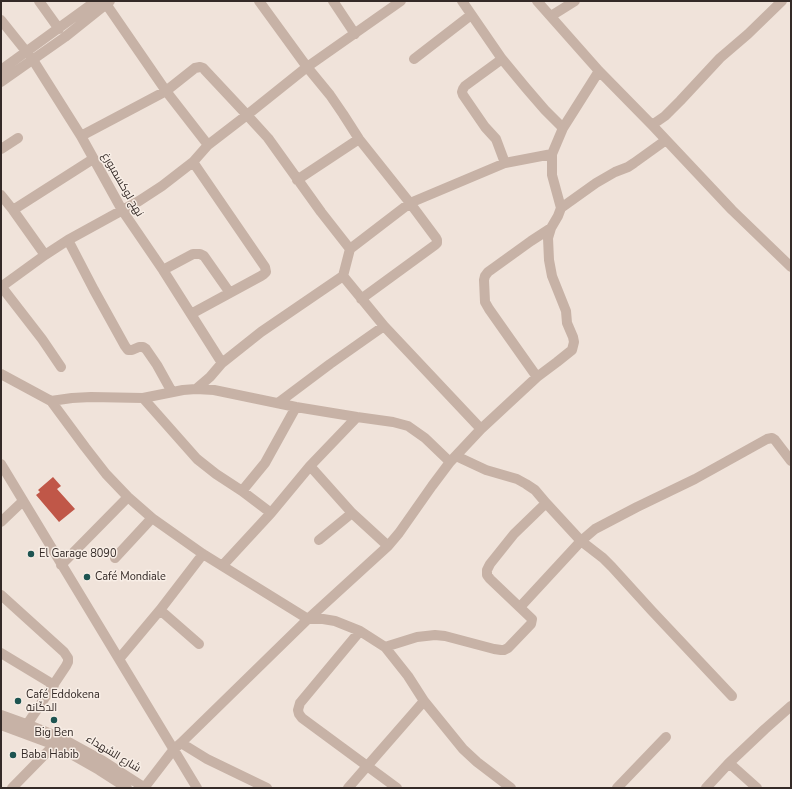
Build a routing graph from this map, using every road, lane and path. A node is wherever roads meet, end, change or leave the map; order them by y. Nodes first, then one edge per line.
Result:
1 (39, 1) edge
2 (96, 1) edge
3 (259, 1) edge
4 (333, 1) edge
5 (401, 1) edge
6 (462, 1) edge
7 (537, 1) edge
8 (575, 1) edge
9 (782, 1) edge
10 (107, 2) edge
11 (471, 15) junction
12 (551, 16) junction
13 (2, 23) edge
14 (58, 29) junction
15 (355, 34) junction
16 (30, 56) junction
17 (414, 59) dead end
18 (502, 59) junction
19 (307, 67) junction
20 (1, 70) edge
21 (599, 71) junction
22 (1, 82) edge
23 (166, 91) junction
24 (248, 115) junction
25 (652, 125) junction
26 (563, 128) junction
27 (81, 136) junction
28 (18, 138) dead end
29 (359, 139) junction
30 (666, 140) junction
31 (208, 145) junction
32 (1, 149) edge
33 (552, 154) junction
34 (93, 159) junction
35 (193, 162) junction
36 (505, 164) junction
37 (297, 180) junction
38 (1, 195) edge
39 (410, 203) junction
40 (561, 208) junction
41 (13, 210) junction
42 (122, 210) junction
43 (551, 228) junction
44 (68, 240) junction
45 (350, 249) junction
46 (45, 255) junction
47 (791, 267) edge
48 (163, 270) junction
49 (343, 276) junction
50 (1, 286) edge
51 (230, 293) junction
52 (361, 299) junction
53 (191, 314) junction
54 (384, 326) junction
55 (222, 363) junction
56 (61, 367) dead end
57 (1, 374) edge
58 (538, 377) junction
59 (196, 389) junction
60 (172, 392) junction
61 (143, 398) junction
62 (51, 401) junction
63 (278, 403) junction
64 (296, 407) junction
65 (357, 417) junction
66 (481, 429) junction
67 (453, 459) junction
68 (791, 461) edge
69 (1, 464) edge
70 (310, 466) junction
71 (242, 491) junction
72 (128, 497) junction
73 (22, 501) junction
74 (546, 503) junction
75 (271, 513) junction
76 (352, 513) junction
77 (152, 518) junction
78 (1, 522) edge
79 (319, 540) dead end
80 (581, 541) junction
81 (388, 546) junction
82 (203, 554) junction
83 (115, 558) dead end
84 (61, 565) junction
85 (222, 565) junction
86 (1, 595) edge
87 (520, 607) junction
88 (160, 610) junction
89 (308, 619) junction
90 (360, 631) junction
91 (199, 644) dead end
92 (385, 647) junction
93 (1, 653) edge
94 (119, 659) junction
95 (54, 685) junction
96 (732, 696) dead end
97 (424, 701) junction
98 (791, 706) edge
99 (1, 715) edge
100 (1, 725) edge
101 (24, 728) junction
102 (666, 737) dead end
103 (58, 742) junction
104 (177, 746) junction
105 (729, 763) junction
106 (368, 766) junction
107 (124, 782) edge
108 (499, 784) edge
109 (12, 788) edge
110 (144, 788) edge
111 (198, 788) edge
112 (268, 788) edge
113 (348, 788) edge
114 (397, 788) edge
115 (511, 788) edge
116 (617, 788) edge
117 (706, 788) edge
118 (758, 788) edge

1 - 14 street
2 - 14 street
3 - 19 street
4 - 15 street
5 - 15 street
6 - 11 street
7 - 12 street
8 - 12 street
9 - 25 street
10 - 16 street
10 - 23 street
11 - 17 street
11 - 18 street
12 - 21 street
13 - 16 street, نهج لوكسمبورغ
14 - 16 street
15 - 19 street
16 - 20 street
16 - 22 street
16 - 27 street, نهج لوكسمبورغ
18 - 26 street
18 - 36 street
19 - 24 street
19 - 29 street
21 - 25 street
21 - 26 street
23 - 24 street
23 - 27 street
23 - 31 street
24 - 31 street
24 - 37 street
25 - 30 street
26 - 33 street
27 - 34 street, نهج لوكسمبورغ
28 - 32 street
29 - 37 street
29 - 39 street
30 - 40 street
30 - 47 street
31 - 35 street
33 - 36 street
33 - 40 street
34 - 41 street
34 - 42 street, نهج لوكسمبورغ
35 - 42 street
35 - 51 street
36 - 39 street
37 - 45 street
38 - 41 street
39 - 45 street
39 - 52 street
40 - 43 street
41 - 46 street
42 - 44 street
42 - 48 street, نهج لوكسمبورغ
43 - 58 street
43 - 58 street
44 - 46 street
44 - 60 street
45 - 49 street
46 - 50 street
48 - 51 street
48 - 53 street, نهج لوكسمبورغ
49 - 52 street
49 - 55 street
50 - 56 street
51 - 53 street
52 - 54 street
53 - 55 street, نهج لوكسمبورغ
54 - 63 street
54 - 66 street
55 - 59 street
57 - 62 street
58 - 66 street
59 - 60 street
59 - 63 street
60 - 61 street
61 - 62 street
61 - 71 street
62 - 72 street
63 - 64 street
64 - 65 street
64 - 71 street
65 - 67 street
65 - 70 street
66 - 67 street
67 - 74 street
67 - 81 street
68 - 80 street
69 - 73 street
70 - 75 street
70 - 76 street
71 - 75 street
72 - 77 street
72 - 84 street
73 - 78 street
73 - 84 street
74 - 80 street
74 - 87 street
75 - 85 street
76 - 79 street
76 - 81 street
77 - 82 street
77 - 83 street
80 - 87 street
80 - 96 street
81 - 89 street
82 - 85 street
82 - 88 street
84 - 94 street
85 - 89 street
86 - 95 street
87 - 92 street
88 - 91 street
88 - 94 street
89 - 90 street
89 - 104 street
90 - 92 street
90 - 106 street
92 - 97 street
93 - 95 street
94 - 104 street
95 - 101 street
97 - 106 street
97 - 108 street
98 - 105 street
99 - 101 street, شارع الشهداء
100 - 101 street, شارع الشهداء
101 - 103 street, شارع الشهداء
102 - 116 street
103 - 107 street, شارع الشهداء
103 - 109 street
104 - 110 street
104 - 111 street
104 - 112 street
105 - 117 street
105 - 118 street
106 - 113 street
106 - 114 street
107 - 110 street, شارع الشهداء
108 - 115 street

